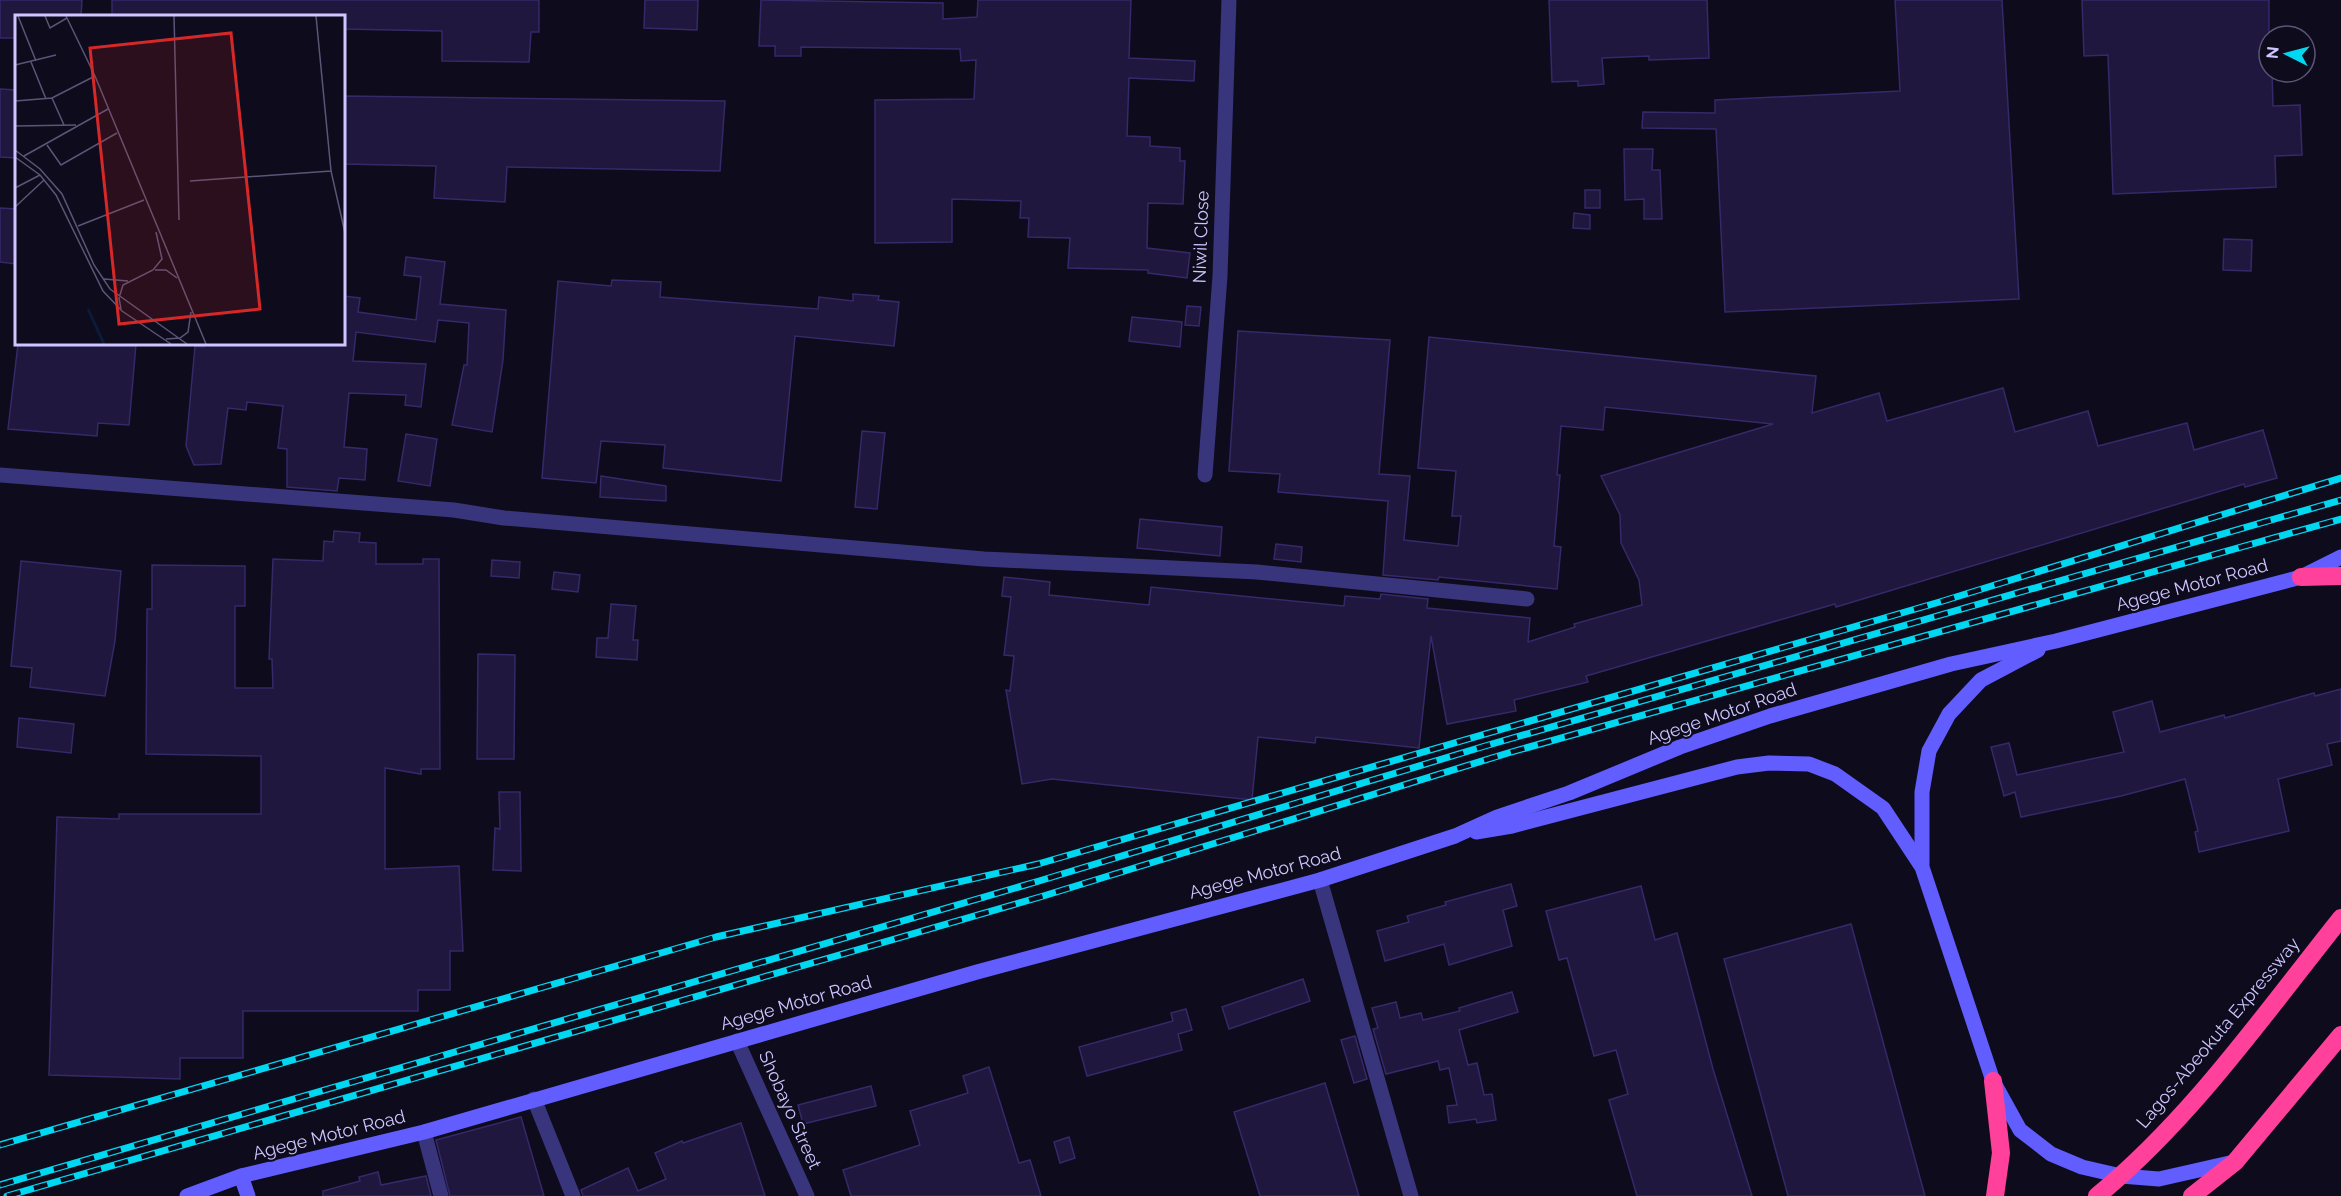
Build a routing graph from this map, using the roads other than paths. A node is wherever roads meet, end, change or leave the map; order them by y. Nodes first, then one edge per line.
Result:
1 (1229, 0) edge
2 (0, 475) edge
3 (1205, 475) dead end
4 (2341, 557) edge
5 (2341, 576) edge
6 (2301, 577) junction
7 (1527, 599) dead end
8 (2056, 641) junction
9 (1455, 836) junction
10 (1922, 867) junction
11 (1320, 880) junction
12 (2341, 918) edge
13 (2341, 1035) edge
14 (737, 1041) junction
15 (1993, 1081) junction
16 (534, 1099) junction
17 (424, 1132) junction
18 (2235, 1162) junction
19 (241, 1176) junction
20 (2121, 1176) junction
21 (187, 1196) edge
22 (248, 1196) edge
23 (441, 1196) edge
24 (573, 1196) edge
25 (807, 1196) edge
26 (1411, 1196) edge
27 (1995, 1196) edge
28 (2097, 1196) edge
29 (2192, 1196) edge

1 - 3 street, Niwil Close
2 - 7 street
4 - 6 main road, Agege Motor Road
5 - 6 highway
6 - 8 main road, Agege Motor Road
8 - 9 main road, Agege Motor Road
8 - 10 main road
9 - 10 main road
9 - 11 main road, Agege Motor Road
10 - 15 main road
11 - 14 main road, Agege Motor Road
11 - 26 street
12 - 20 highway, Lagos-Abeokuta Expressway
13 - 18 highway
14 - 16 main road, Agege Motor Road
14 - 25 street, Shobayo Street
15 - 20 main road
15 - 27 highway
16 - 17 main road, Agege Motor Road
16 - 24 street
17 - 19 main road, Agege Motor Road
17 - 23 street
18 - 20 main road
18 - 29 highway
19 - 21 main road, Agege Motor Road
19 - 22 main road
20 - 28 highway, Lagos-Abeokuta Expressway

